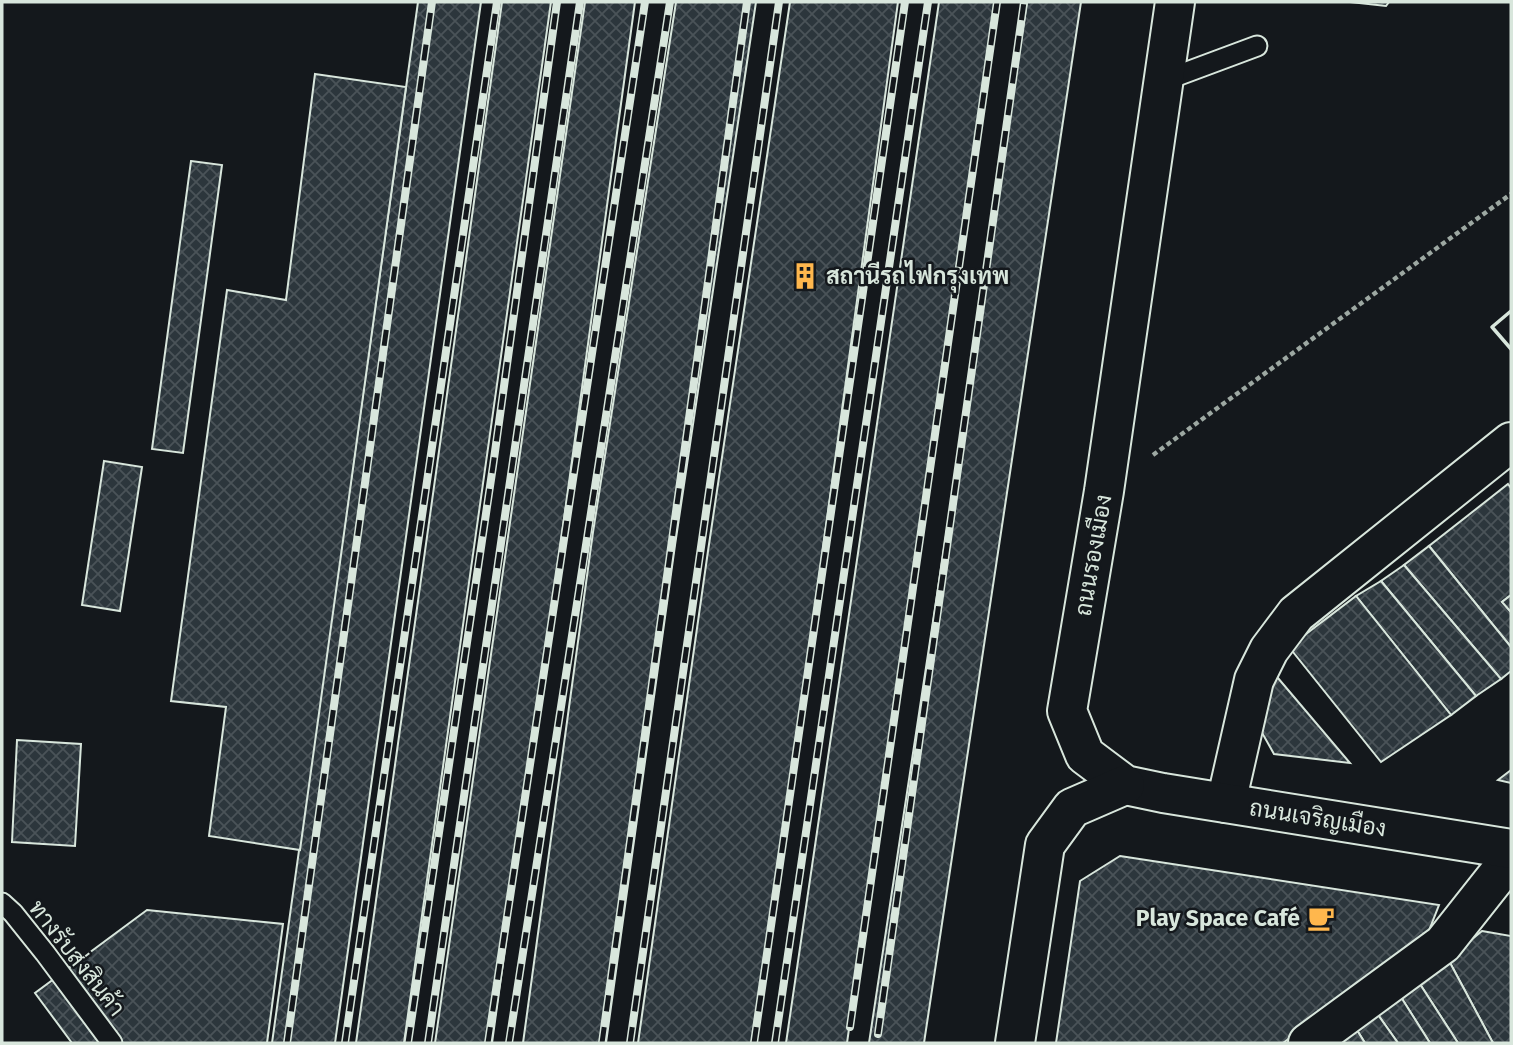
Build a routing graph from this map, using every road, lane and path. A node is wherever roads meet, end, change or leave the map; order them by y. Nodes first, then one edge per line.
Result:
1 (1175, 2) edge
2 (1257, 46) dead end
3 (1163, 80) junction
4 (1511, 194) edge
5 (1511, 442) edge
6 (1104, 491) junction
7 (1125, 785) junction
8 (1226, 803) junction
9 (1511, 849) edge
10 (1511, 858) edge
11 (2, 903) edge
12 (112, 1043) edge
13 (1015, 1043) edge
14 (1308, 1043) edge

1 - 3 street, ถนนรองเมือง
2 - 3 lane
3 - 6 street, ถนนรองเมือง
4 - 6 path
5 - 8 street
6 - 7 street, ถนนรองเมือง
7 - 8 street, ถนนเจริญเมือง
7 - 13 street
8 - 9 street, ถนนเจริญเมือง
10 - 14 street
11 - 12 lane, ทางรับส่งสินค้า

